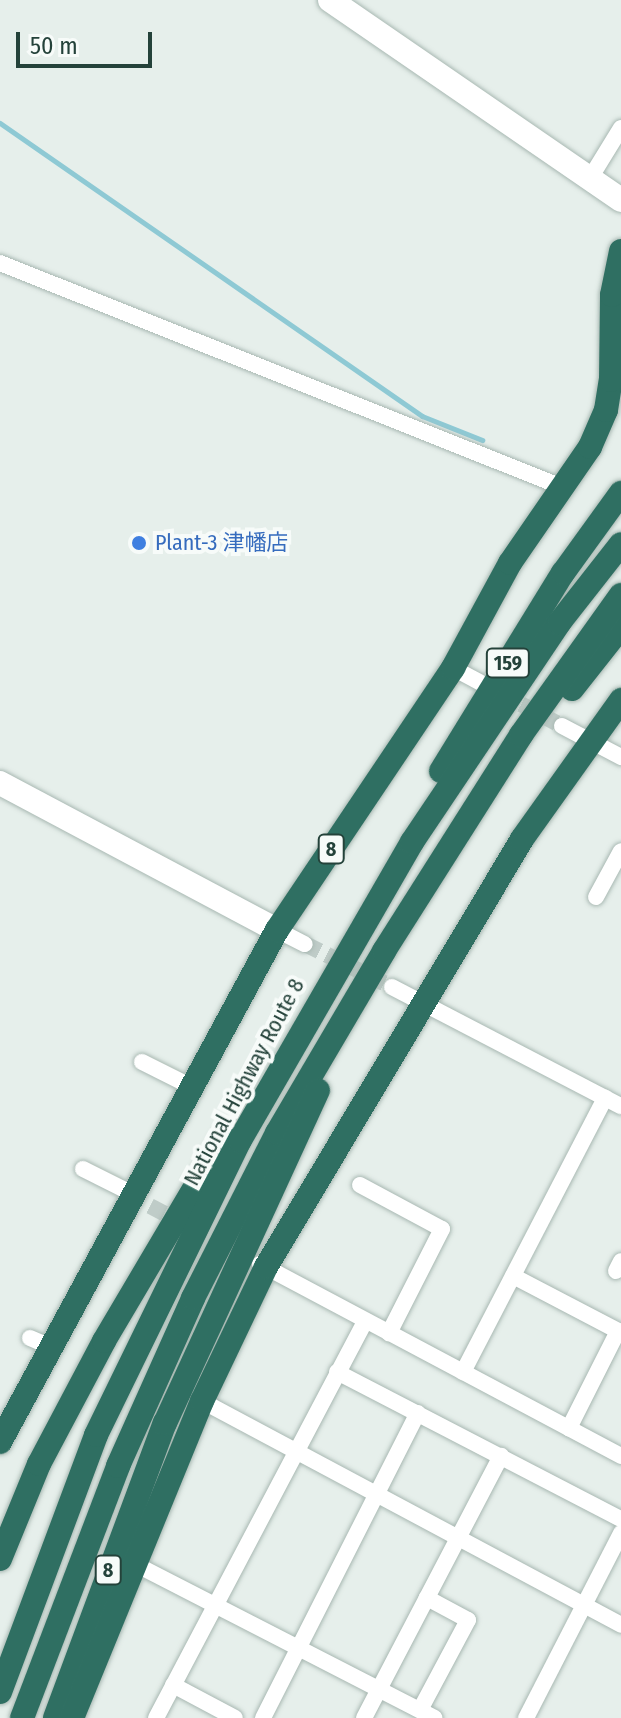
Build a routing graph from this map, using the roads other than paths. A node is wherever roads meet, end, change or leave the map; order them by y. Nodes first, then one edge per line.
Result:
1 (330, 0) edge
2 (621, 128) edge
3 (589, 180) junction
4 (621, 200) edge
5 (621, 251) edge
6 (0, 263) edge
7 (562, 487) junction
8 (621, 493) edge
9 (621, 544) edge
10 (621, 595) edge
11 (621, 627) edge
12 (453, 668) junction
13 (479, 682) dead end
14 (621, 700) edge
15 (562, 726) tunnel mouth
16 (589, 740) junction
17 (621, 757) edge
18 (0, 783) edge
19 (412, 842) junction
20 (621, 851) edge
21 (442, 859) junction
22 (596, 897) dead end
23 (277, 930) junction
24 (356, 932) junction
25 (305, 944) tunnel mouth
26 (384, 951) junction
27 (392, 987) tunnel mouth
28 (424, 1002) junction
29 (142, 1062) dead end
30 (192, 1087) junction
31 (605, 1098) junction
32 (621, 1106) edge
33 (83, 1169) dead end
34 (360, 1185) dead end
35 (138, 1199) junction
36 (263, 1265) junction
37 (513, 1276) junction
38 (365, 1321) junction
39 (389, 1333) junction
40 (337, 1372) junction
41 (463, 1372) junction
42 (202, 1401) junction
43 (418, 1413) junction
44 (569, 1428) junction
45 (0, 1442) edge
46 (295, 1451) junction
47 (501, 1456) junction
48 (621, 1456) edge
49 (377, 1495) junction
50 (621, 1519) edge
51 (621, 1533) edge
52 (459, 1538) junction
53 (0, 1559) edge
54 (133, 1563) junction
55 (427, 1598) junction
56 (584, 1604) junction
57 (215, 1607) junction
58 (621, 1625) edge
59 (298, 1649) junction
60 (173, 1685) junction
61 (379, 1689) junction
62 (0, 1692) edge
63 (420, 1710) junction
64 (22, 1718) edge
65 (55, 1718) edge
66 (72, 1718) edge
67 (156, 1718) edge
68 (235, 1718) edge
69 (263, 1718) edge
70 (364, 1718) edge
71 (435, 1718) edge
72 (526, 1718) edge

1 - 3 street
2 - 3 street
3 - 4 street
5 - 7 highway, 8
6 - 7 street
7 - 12 highway, 8
8 - 19 highway, 159
9 - 19 highway, National Highway Route 8
10 - 21 highway, 8
11 - 21 highway
12 - 13 street
12 - 23 highway, 8
14 - 16 highway, 8
15 - 16 street
16 - 17 street
16 - 28 highway, 8
18 - 23 street
19 - 24 highway, National Highway Route 8
20 - 22 street
21 - 26 highway, 8
23 - 25 street
23 - 30 highway, 8
24 - 53 highway
24 - 62 highway, National Highway Route 8
26 - 64 highway, 8
26 - 65 highway, 8
27 - 28 street
28 - 31 street
28 - 36 highway, 8
29 - 30 street
30 - 35 highway, 8
31 - 32 street
31 - 37 street
33 - 35 street
34 - 39 street
35 - 45 highway, 8
36 - 38 street
36 - 42 highway, 8
37 - 41 street
37 - 44 street
38 - 39 street
38 - 40 street
39 - 41 street
40 - 43 street
40 - 46 street
41 - 44 street
42 - 46 street
42 - 54 highway, 8
43 - 47 street
43 - 49 street
44 - 48 street
46 - 49 street
46 - 57 street
47 - 50 street
47 - 52 street
49 - 52 street
49 - 59 street
51 - 56 street
52 - 55 street
52 - 56 street
54 - 57 street
54 - 66 highway, 8
55 - 61 street
55 - 63 street
56 - 58 street
56 - 72 street
57 - 59 street
57 - 60 street
59 - 61 street
59 - 69 street
60 - 67 street
60 - 68 street
61 - 63 street
61 - 70 street
63 - 71 street

